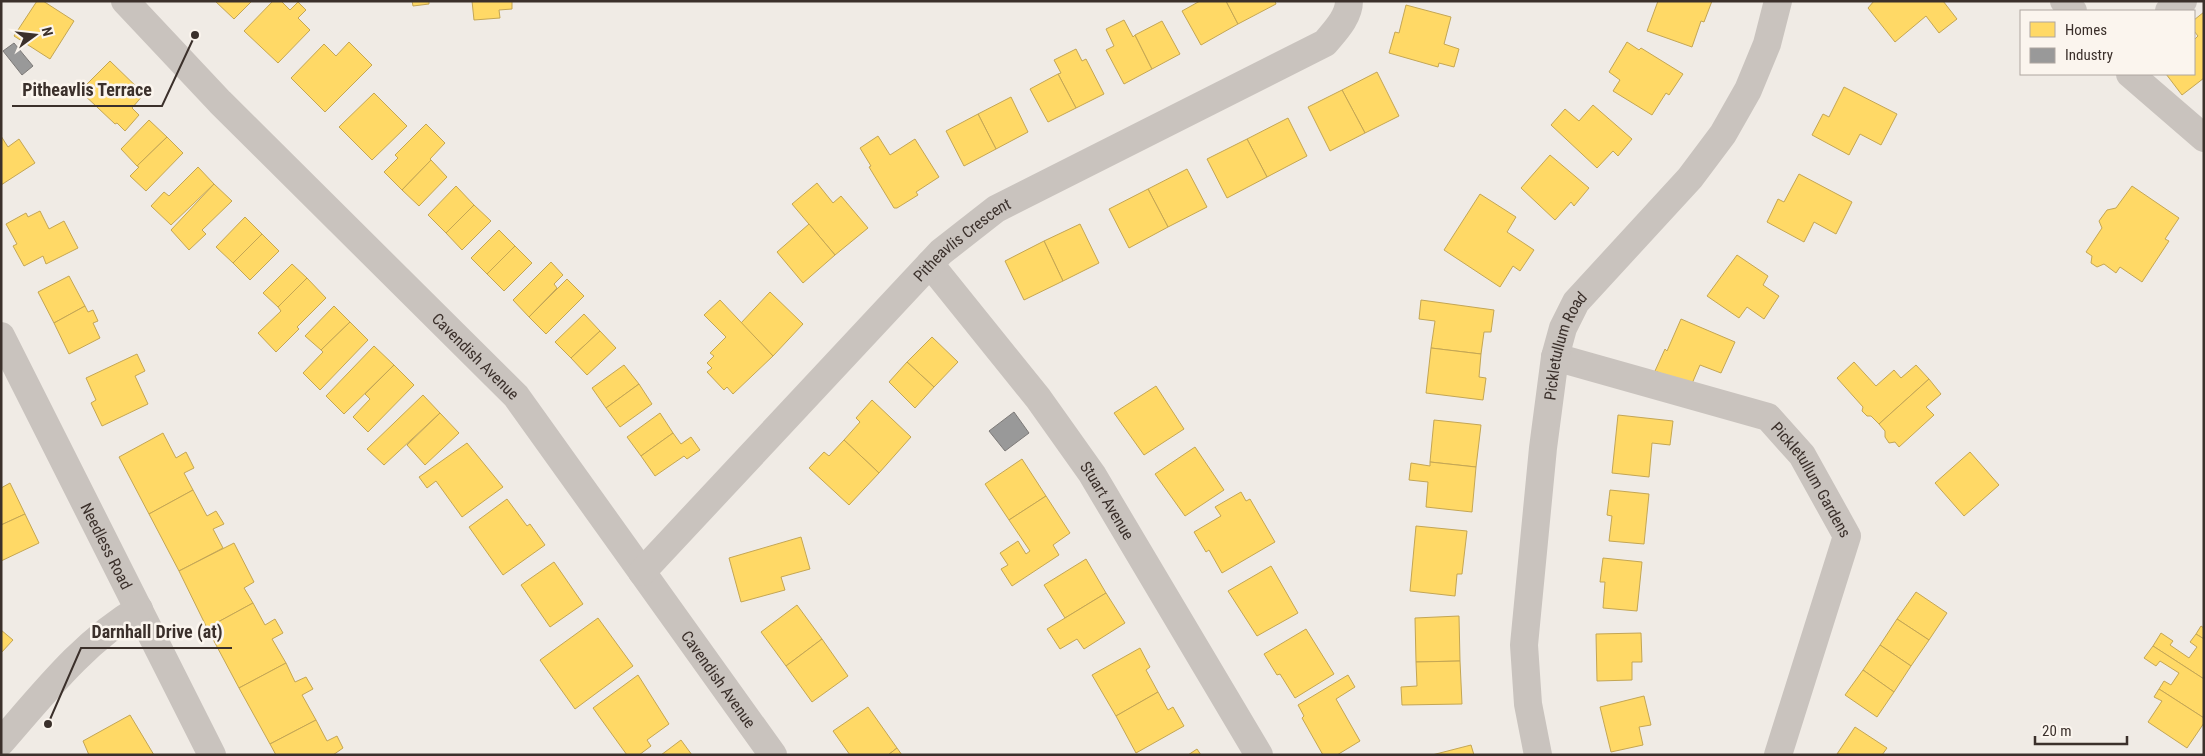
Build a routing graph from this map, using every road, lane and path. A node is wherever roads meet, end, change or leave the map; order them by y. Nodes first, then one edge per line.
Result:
1 (125, 1) edge
2 (1350, 1) edge
3 (1778, 1) edge
4 (2183, 1) edge
5 (2170, 10) edge
6 (2131, 75) edge
7 (2204, 138) edge
8 (930, 264) junction
9 (1, 336) edge
10 (1555, 356) junction
11 (642, 572) junction
12 (139, 609) junction
13 (1, 742) edge
14 (212, 755) edge
15 (774, 755) edge
16 (1259, 755) edge
17 (1538, 755) edge
18 (1778, 755) edge

1 - 11 street, Cavendish Avenue
2 - 8 street, Pitheavlis Crescent
3 - 10 street, Pickletullum Road
4 - 5 street
6 - 7 street
8 - 11 street, Pitheavlis Crescent
8 - 16 street, Stuart Avenue
9 - 12 street, Needless Road
10 - 17 street, Pickletullum Road
10 - 18 street, Pickletullum Gardens
11 - 15 street, Cavendish Avenue
12 - 13 street
12 - 14 street, Needless Road

